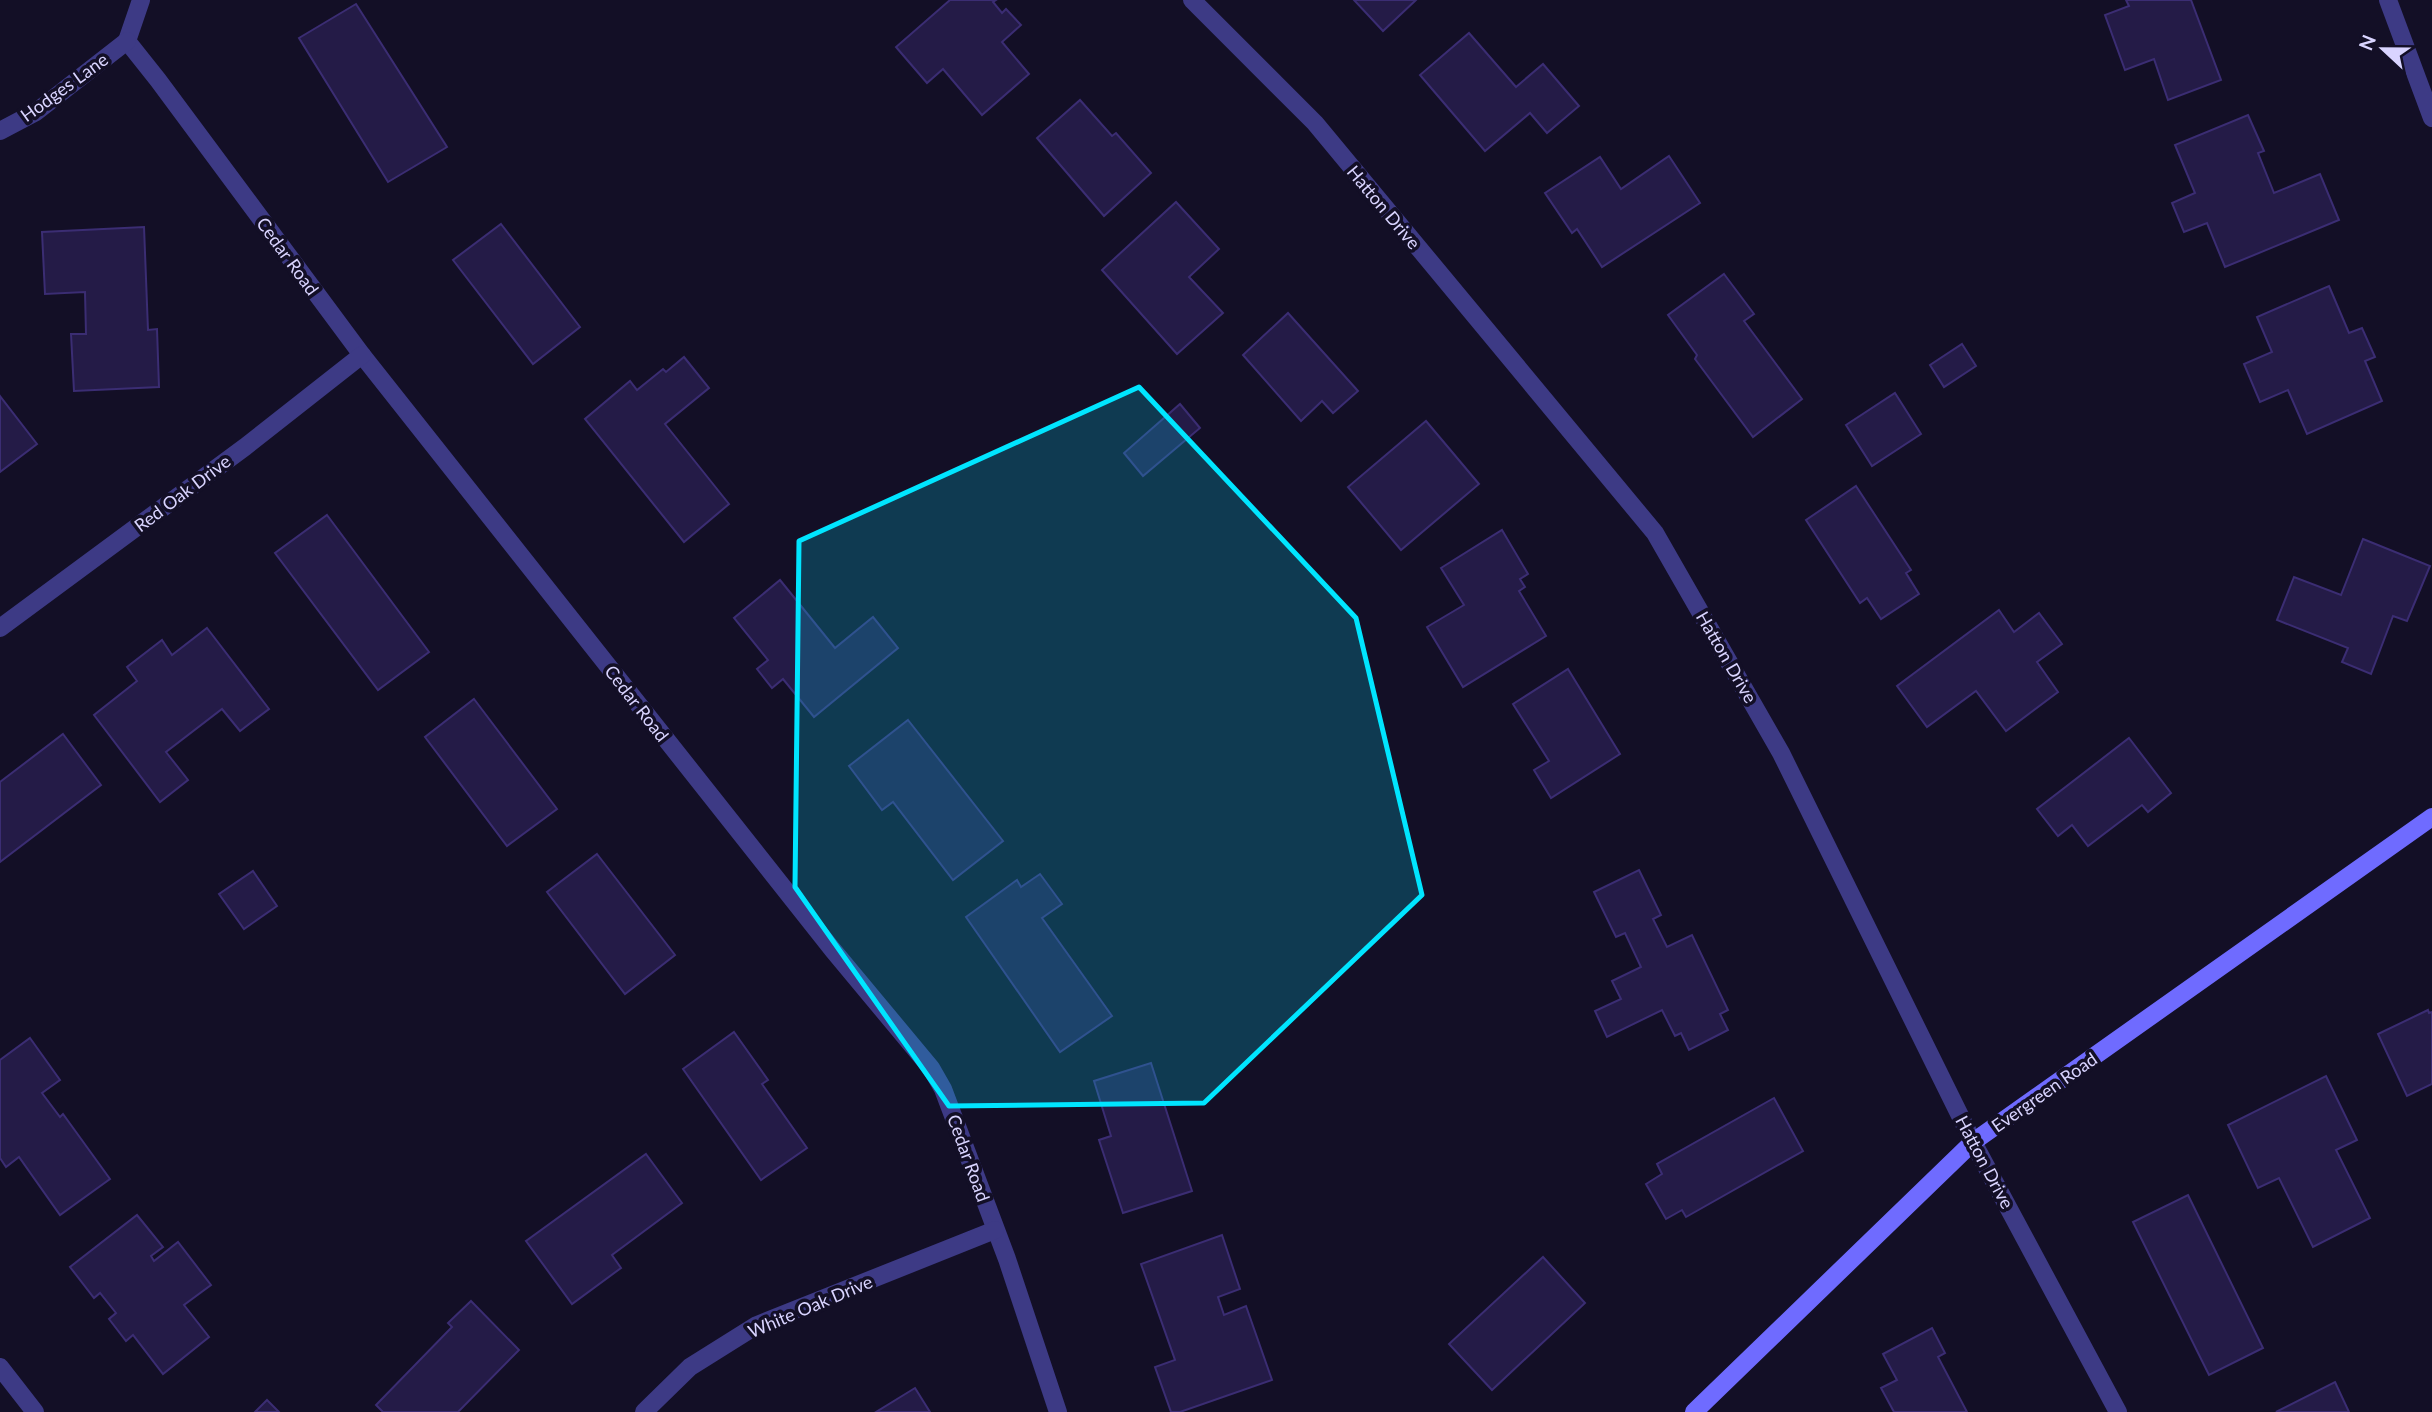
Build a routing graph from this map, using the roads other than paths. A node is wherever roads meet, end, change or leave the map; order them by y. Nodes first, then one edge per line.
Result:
1 (141, 0) edge
2 (1192, 0) edge
3 (2388, 0) edge
4 (127, 41) junction
5 (2432, 118) edge
6 (0, 131) edge
7 (362, 355) junction
8 (0, 628) edge
9 (2432, 817) edge
10 (1973, 1142) junction
11 (995, 1230) junction
12 (0, 1367) edge
13 (34, 1412) edge
14 (644, 1412) edge
15 (1058, 1412) edge
16 (1693, 1412) edge
17 (2118, 1412) edge

1 - 4 street
2 - 10 street, Hatton Drive
3 - 5 street
4 - 6 street, Hodges Lane
4 - 7 street, Cedar Road
7 - 8 street, Red Oak Drive
7 - 11 street, Cedar Road
9 - 10 street, Evergreen Road
10 - 16 street, Evergreen Road
10 - 17 street, Hatton Drive
11 - 14 street, White Oak Drive
11 - 15 street, Cedar Road
12 - 13 street

